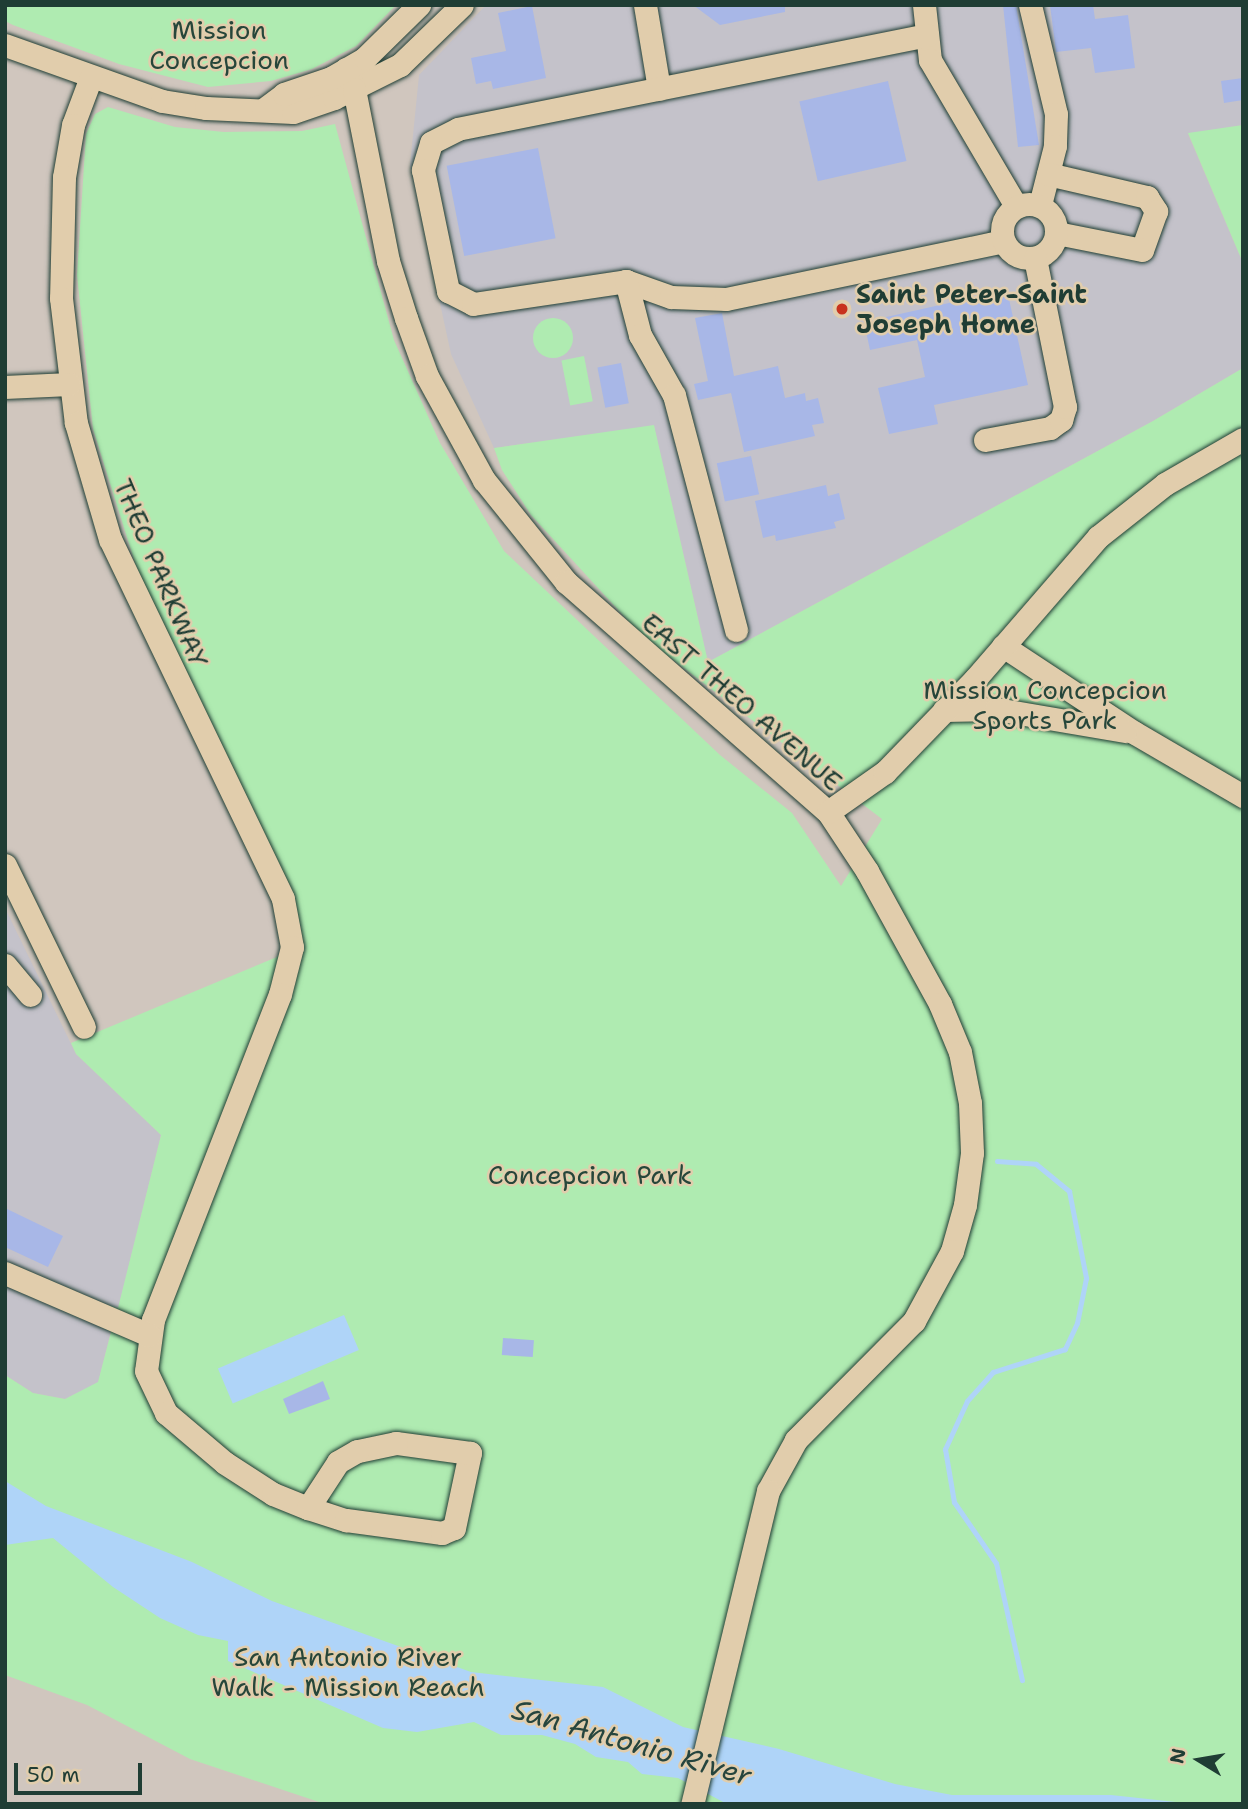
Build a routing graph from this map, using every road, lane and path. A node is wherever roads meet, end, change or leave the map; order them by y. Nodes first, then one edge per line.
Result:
1 (419, 5) edge
2 (462, 5) edge
3 (645, 5) edge
4 (924, 5) edge
5 (1030, 5) edge
6 (927, 35) junction
7 (5, 45) edge
8 (91, 77) junction
9 (350, 79) junction
10 (659, 89) junction
11 (1048, 174) junction
12 (1040, 205) junction
13 (1016, 206) junction
14 (1057, 233) junction
15 (1003, 241) junction
16 (1035, 258) junction
17 (626, 281) junction
18 (69, 384) junction
19 (5, 387) edge
20 (1243, 439) edge
21 (985, 440) dead end
22 (736, 630) dead end
23 (1003, 646) junction
24 (944, 710) junction
25 (1135, 733) junction
26 (1243, 796) edge
27 (828, 812) junction
28 (5, 865) edge
29 (5, 964) edge
30 (30, 995) dead end
31 (84, 1027) dead end
32 (5, 1273) edge
33 (149, 1335) junction
34 (308, 1508) junction
35 (692, 1804) edge

1 - 9 street
2 - 9 street
3 - 10 street
4 - 6 street
5 - 11 street
6 - 10 street
6 - 13 street
7 - 8 street
8 - 9 street
8 - 18 street, THEO PARKWAY
9 - 27 street, EAST THEO AVENUE
10 - 17 street
11 - 12 street
11 - 14 street
12 - 13 street
12 - 14 street
13 - 15 street
14 - 16 street
15 - 16 street
15 - 17 street
16 - 21 street
17 - 22 street
18 - 19 street
18 - 33 street, THEO PARKWAY
20 - 23 street
23 - 24 street
23 - 25 street
24 - 25 street
24 - 27 street
25 - 26 street
27 - 35 street, EAST THEO AVENUE
28 - 31 street
29 - 30 street
32 - 33 street
33 - 34 street
34 - 34 street

